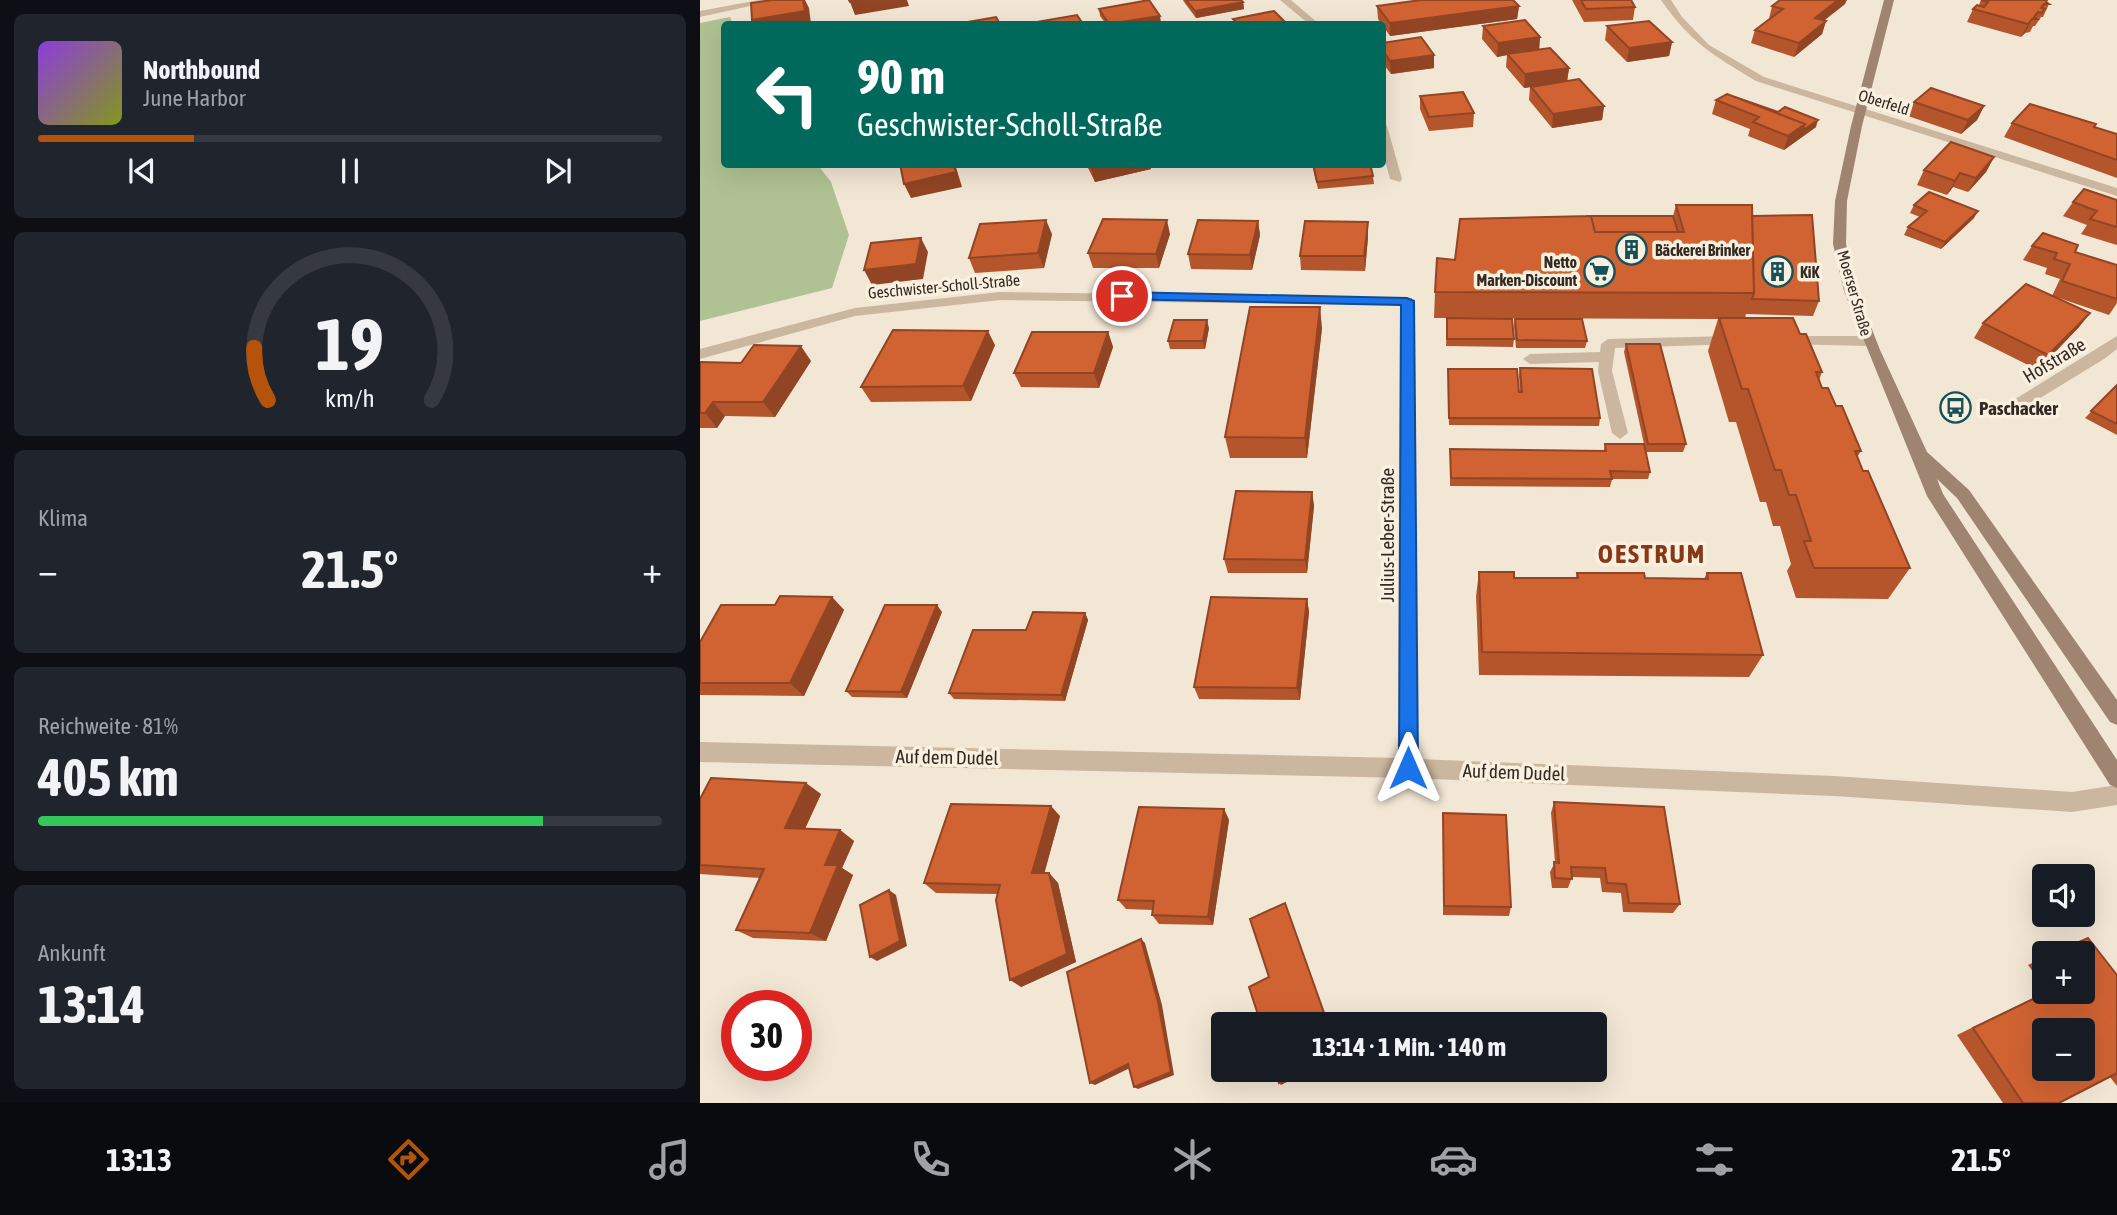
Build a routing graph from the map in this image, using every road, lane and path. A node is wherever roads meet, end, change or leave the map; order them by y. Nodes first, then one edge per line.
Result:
1 (773, 0) edge
2 (1284, 0) edge
3 (1666, 0) edge
4 (1889, 0) edge
5 (700, 14) edge
6 (1310, 21) edge
7 (1860, 111) junction
8 (1386, 141) edge
9 (1396, 179) dead end
10 (2117, 192) edge
11 (1407, 301) joint
12 (1753, 341) edge
13 (1779, 341) edge
14 (1869, 341) junction
15 (2117, 341) edge
16 (700, 354) edge
17 (1606, 357) junction
18 (1530, 359) dead end
19 (2009, 410) dead end
20 (1620, 433) dead end
21 (1922, 454) junction
22 (2117, 716) edge
23 (700, 752) edge
24 (1408, 768) junction
25 (2117, 778) edge
26 (2117, 795) edge

1 - 5 street
2 - 6 street
3 - 7 street, Oberfeld
4 - 7 street, Moerser Straße
7 - 10 street, Oberfeld
7 - 14 street, Moerser Straße
8 - 9 street
11 - 16 street, Geschwister-Scholl-Straße
11 - 24 street, Julius-Leber-Straße
12 - 17 street
13 - 14 street
14 - 21 street, Moerser Straße
15 - 19 street, Hofstraße
17 - 18 street
17 - 20 street
21 - 22 street, Moerser Straße
21 - 25 street, Moerser Straße
23 - 24 street, Auf dem Dudel
24 - 26 street, Auf dem Dudel

